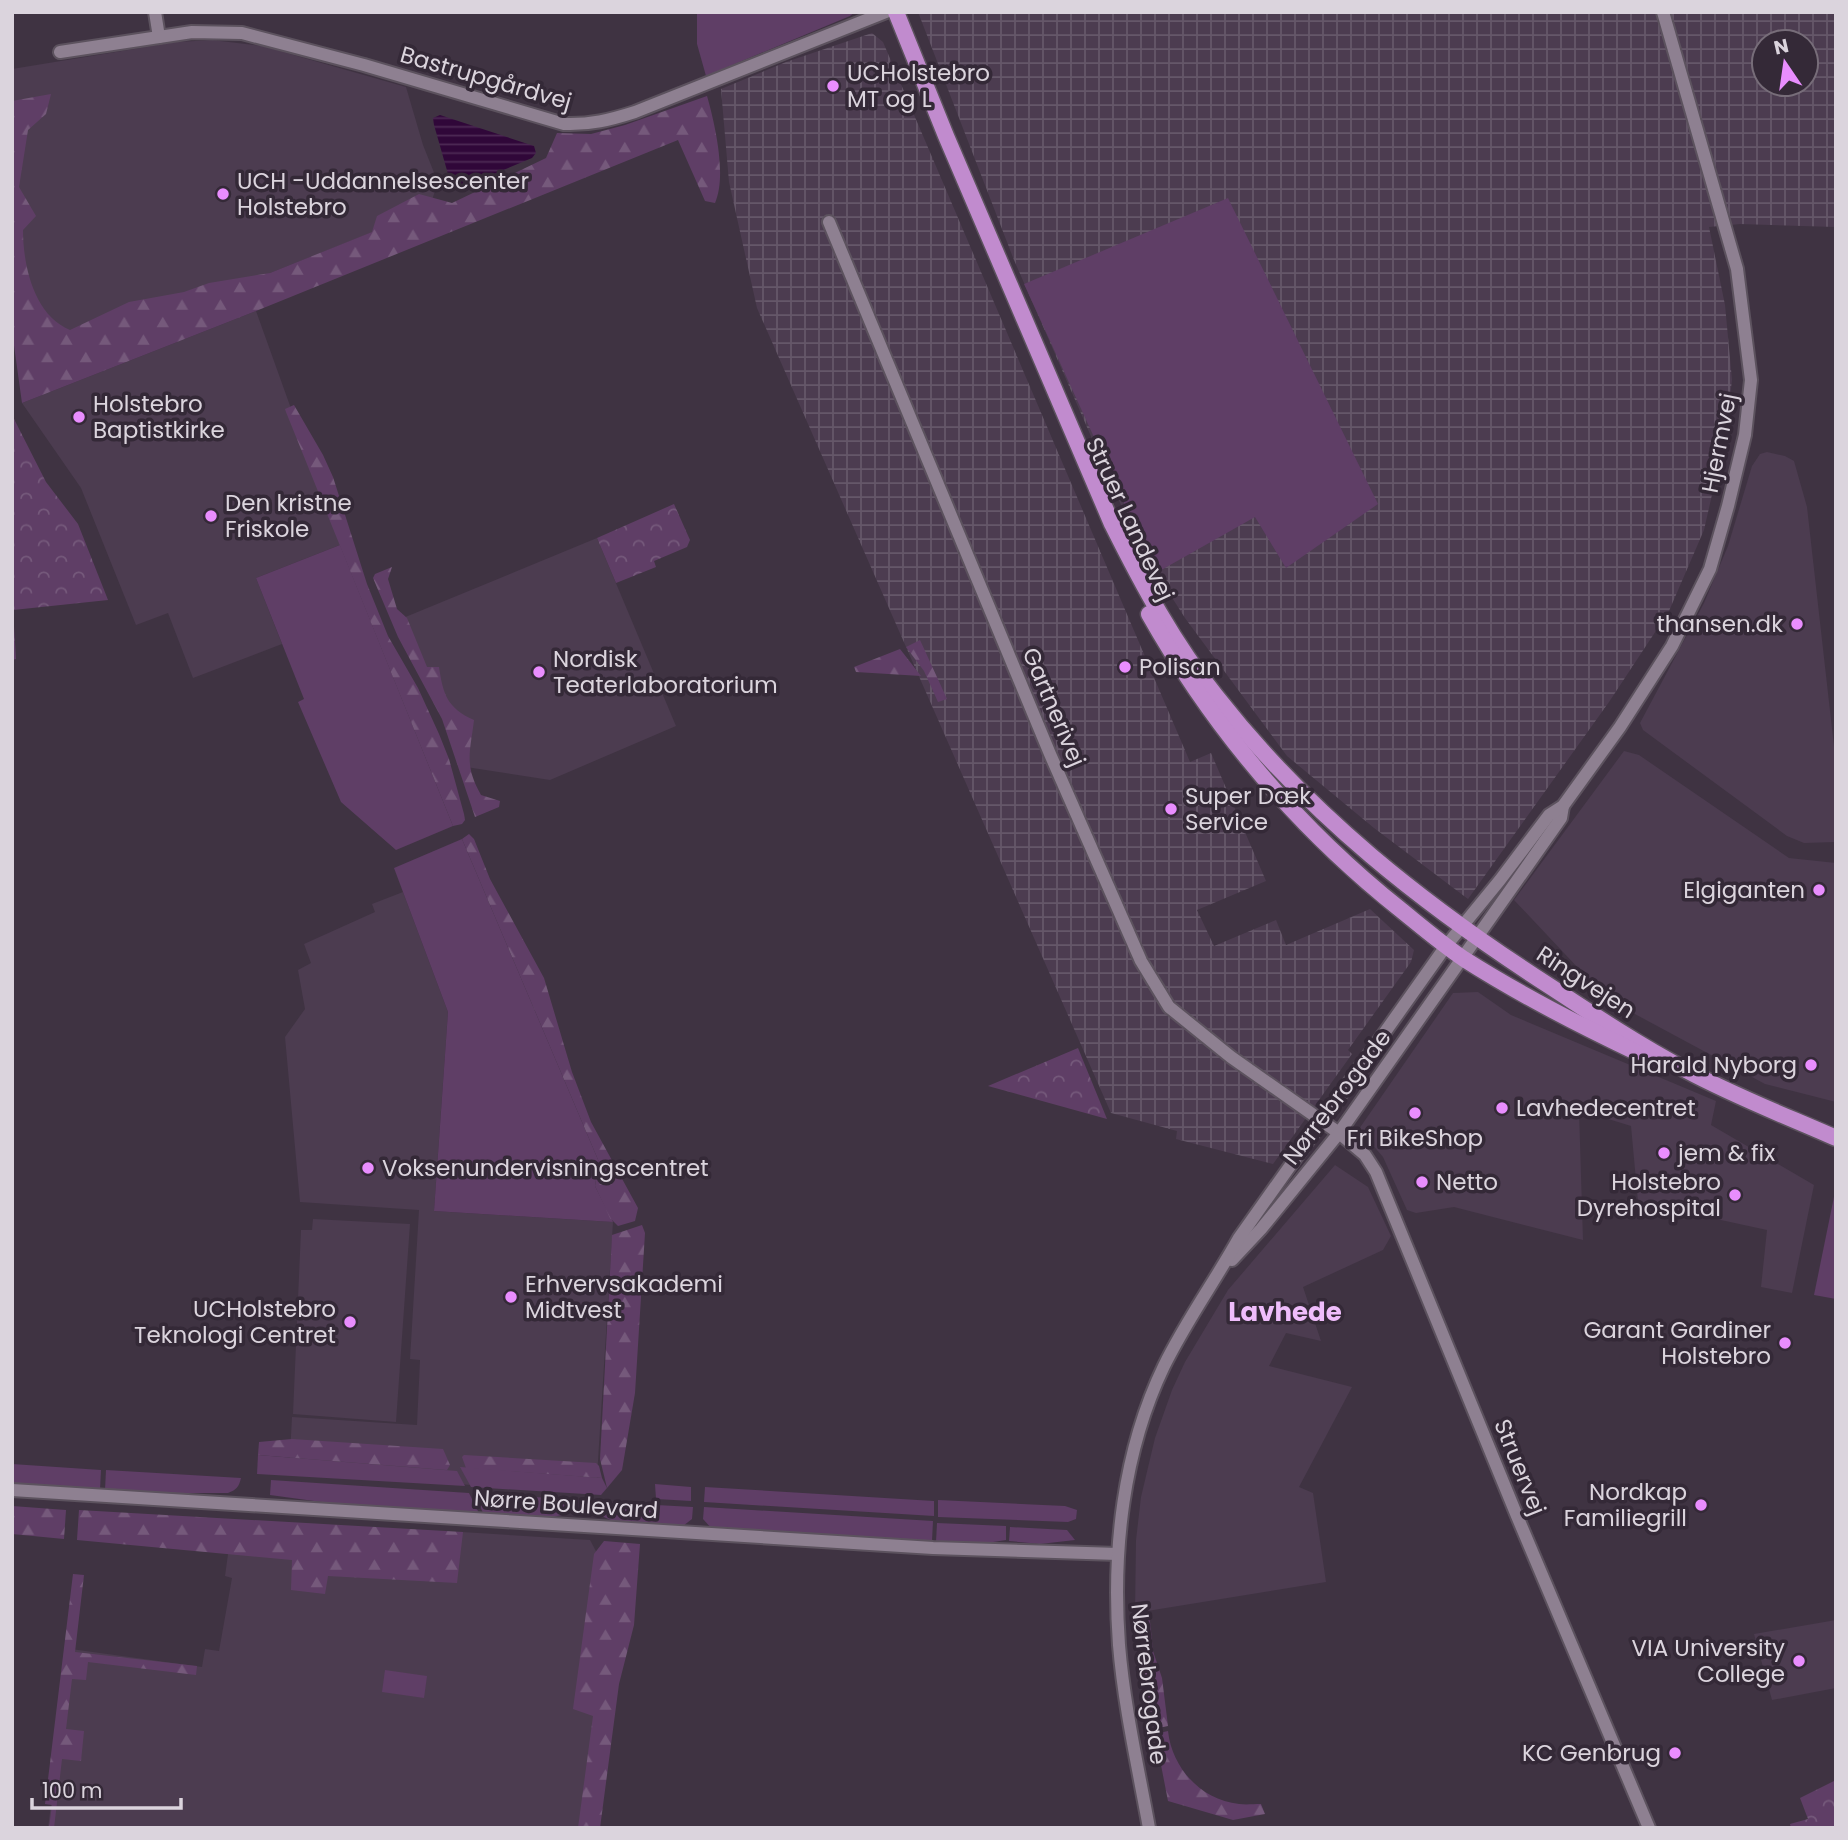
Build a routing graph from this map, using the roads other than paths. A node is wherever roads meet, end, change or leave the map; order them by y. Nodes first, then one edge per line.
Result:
1 (155, 12) edge
2 (885, 12) edge
3 (896, 12) edge
4 (1664, 12) edge
5 (159, 37) junction
6 (60, 52) dead end
7 (829, 222) dead end
8 (1563, 806) junction
9 (1462, 927) junction
10 (1478, 937) junction
11 (1446, 946) junction
12 (1463, 958) junction
13 (1688, 1071) junction
14 (1322, 1121) junction
15 (1339, 1133) junction
16 (1836, 1138) edge
17 (1220, 1273) junction
18 (12, 1490) edge
19 (1118, 1554) junction
20 (1149, 1828) edge
21 (1649, 1828) edge

1 - 5 street
2 - 5 street, Bastrupgårdvej
2 - 11 main road, Struer Landevej
3 - 9 main road, Struer Landevej
4 - 8 street, Hjermvej
5 - 6 street, Bastrupgårdvej
7 - 14 street, Gartnerivej
8 - 9 street, Hjermvej
8 - 10 street, Hjermvej
9 - 10 main road, Ringvejen
9 - 11 street, Hjermvej
10 - 12 street, Nørrebrogade
10 - 13 main road, Ringvejen
11 - 12 main road, Struer Landevej
11 - 14 street, Nørrebrogade
12 - 13 main road, Ringvejen
12 - 15 street, Nørrebrogade
13 - 16 main road, Ringvejen
14 - 15 street, Gartnerivej
14 - 17 street, Nørrebrogade
15 - 17 street, Nørrebrogade
15 - 21 street, Struervej
17 - 19 street, Nørrebrogade
18 - 19 street, Nørre Boulevard
19 - 20 street, Nørrebrogade

